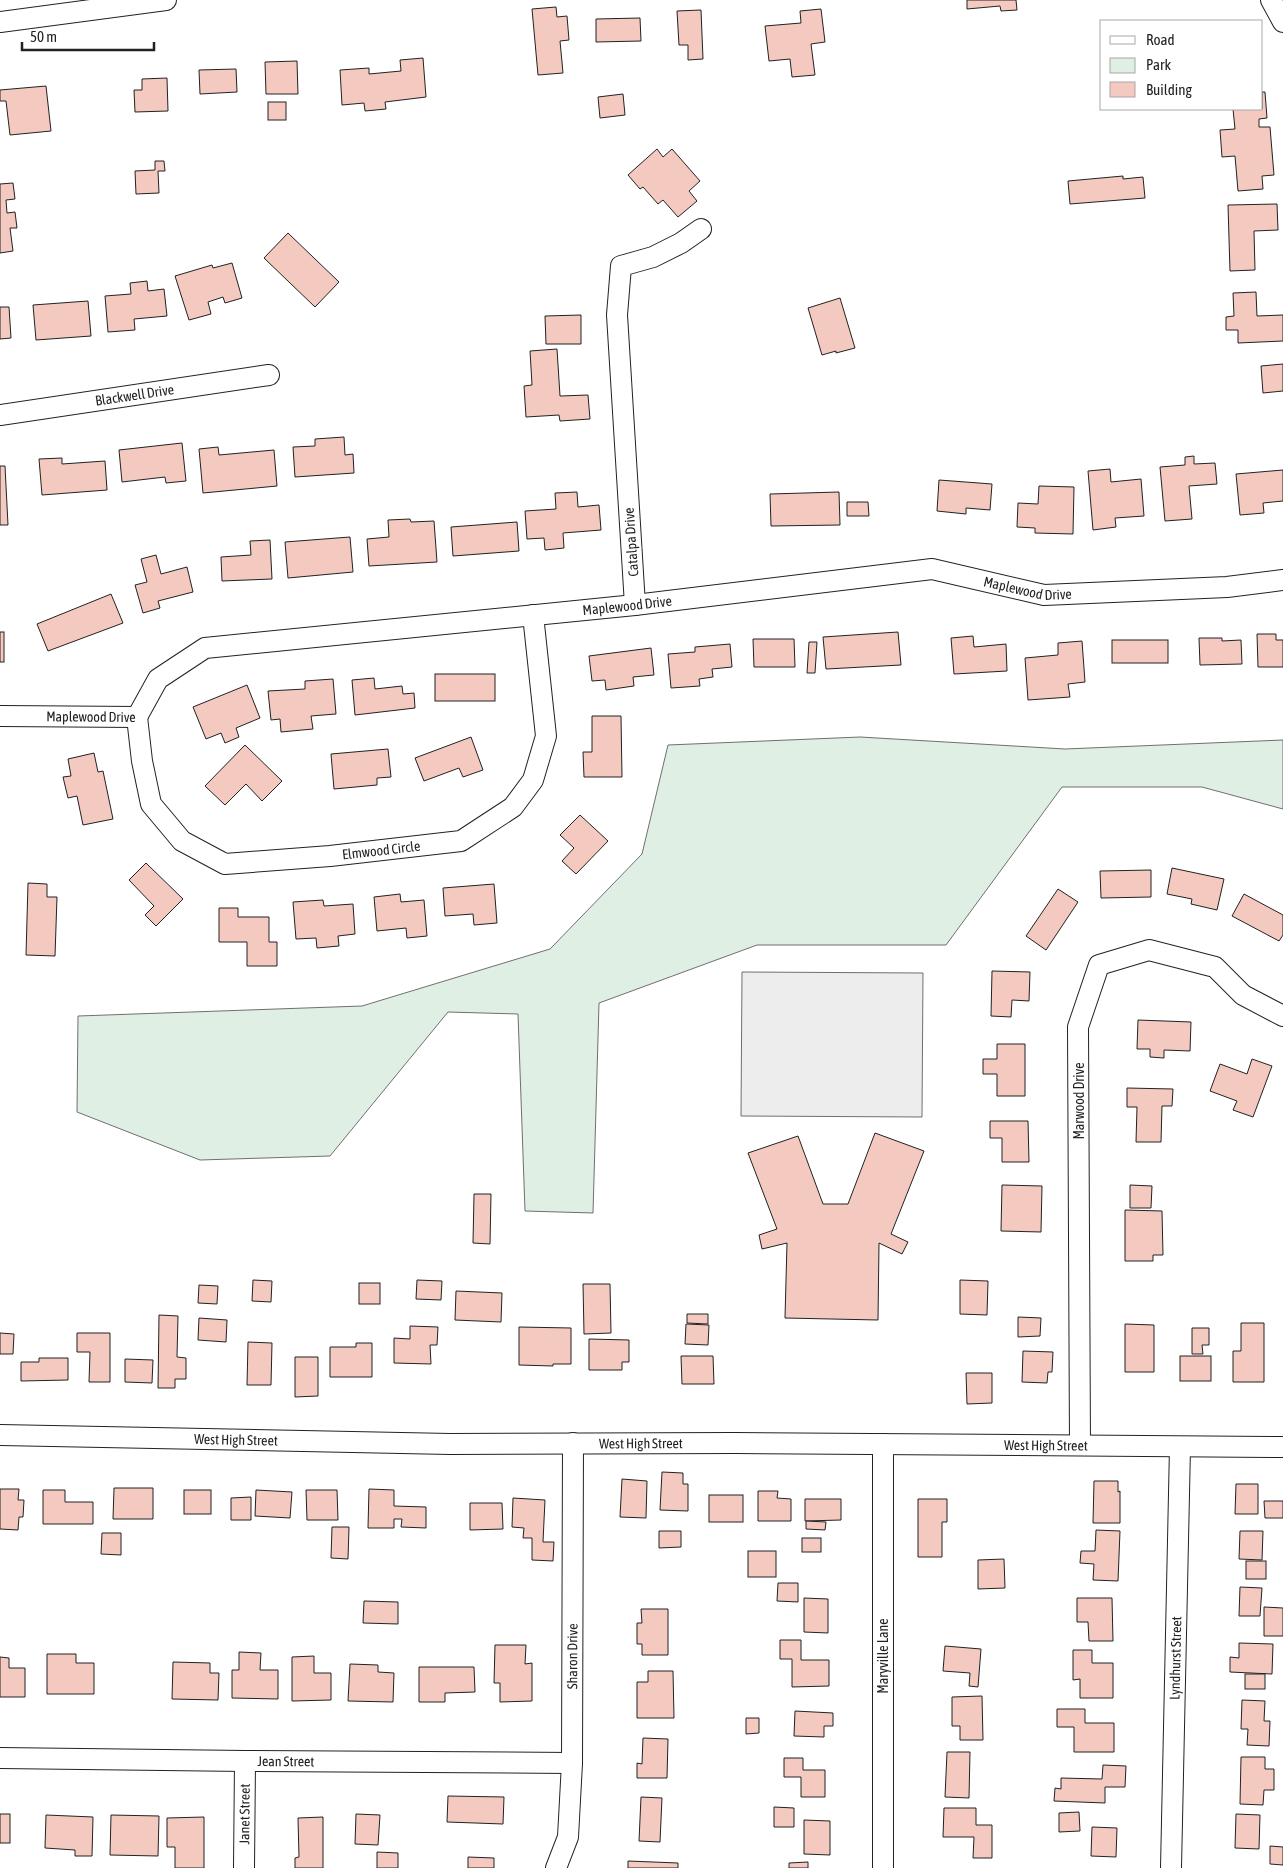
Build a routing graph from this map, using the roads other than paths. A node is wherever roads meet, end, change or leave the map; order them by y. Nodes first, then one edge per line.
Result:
1 (166, 0) edge
2 (1271, 0) edge
3 (0, 22) edge
4 (1283, 22) edge
5 (701, 229) dead end
6 (269, 374) dead end
7 (0, 415) edge
8 (1283, 580) edge
9 (635, 605) junction
10 (533, 615) junction
11 (0, 716) edge
12 (137, 717) junction
13 (1283, 1016) edge
14 (0, 1435) edge
15 (574, 1443) junction
16 (884, 1444) junction
17 (1080, 1444) junction
18 (1180, 1447) junction
19 (1283, 1447) edge
20 (0, 1758) edge
21 (244, 1761) junction
22 (572, 1763) junction
23 (244, 1868) edge
24 (556, 1868) edge
25 (883, 1868) edge
26 (1171, 1868) edge

1 - 3 street
2 - 4 street
5 - 9 street, Catalpa Drive
6 - 7 street, Blackwell Drive
8 - 9 street, Maplewood Drive
9 - 10 street, Maplewood Drive
10 - 12 street, Maplewood Drive
10 - 12 street, Elmwood Circle
11 - 12 street, Maplewood Drive
13 - 17 street, Marwood Drive
14 - 15 street, West High Street
15 - 16 street, West High Street
15 - 22 street, Sharon Drive
16 - 17 street, West High Street
16 - 25 street, Maryville Lane
17 - 18 street, West High Street
18 - 19 street, West High Street
18 - 26 street, Lyndhurst Street
20 - 21 street, Jean Street
21 - 22 street, Jean Street
21 - 23 street, Janet Street
22 - 24 street, Sharon Drive

